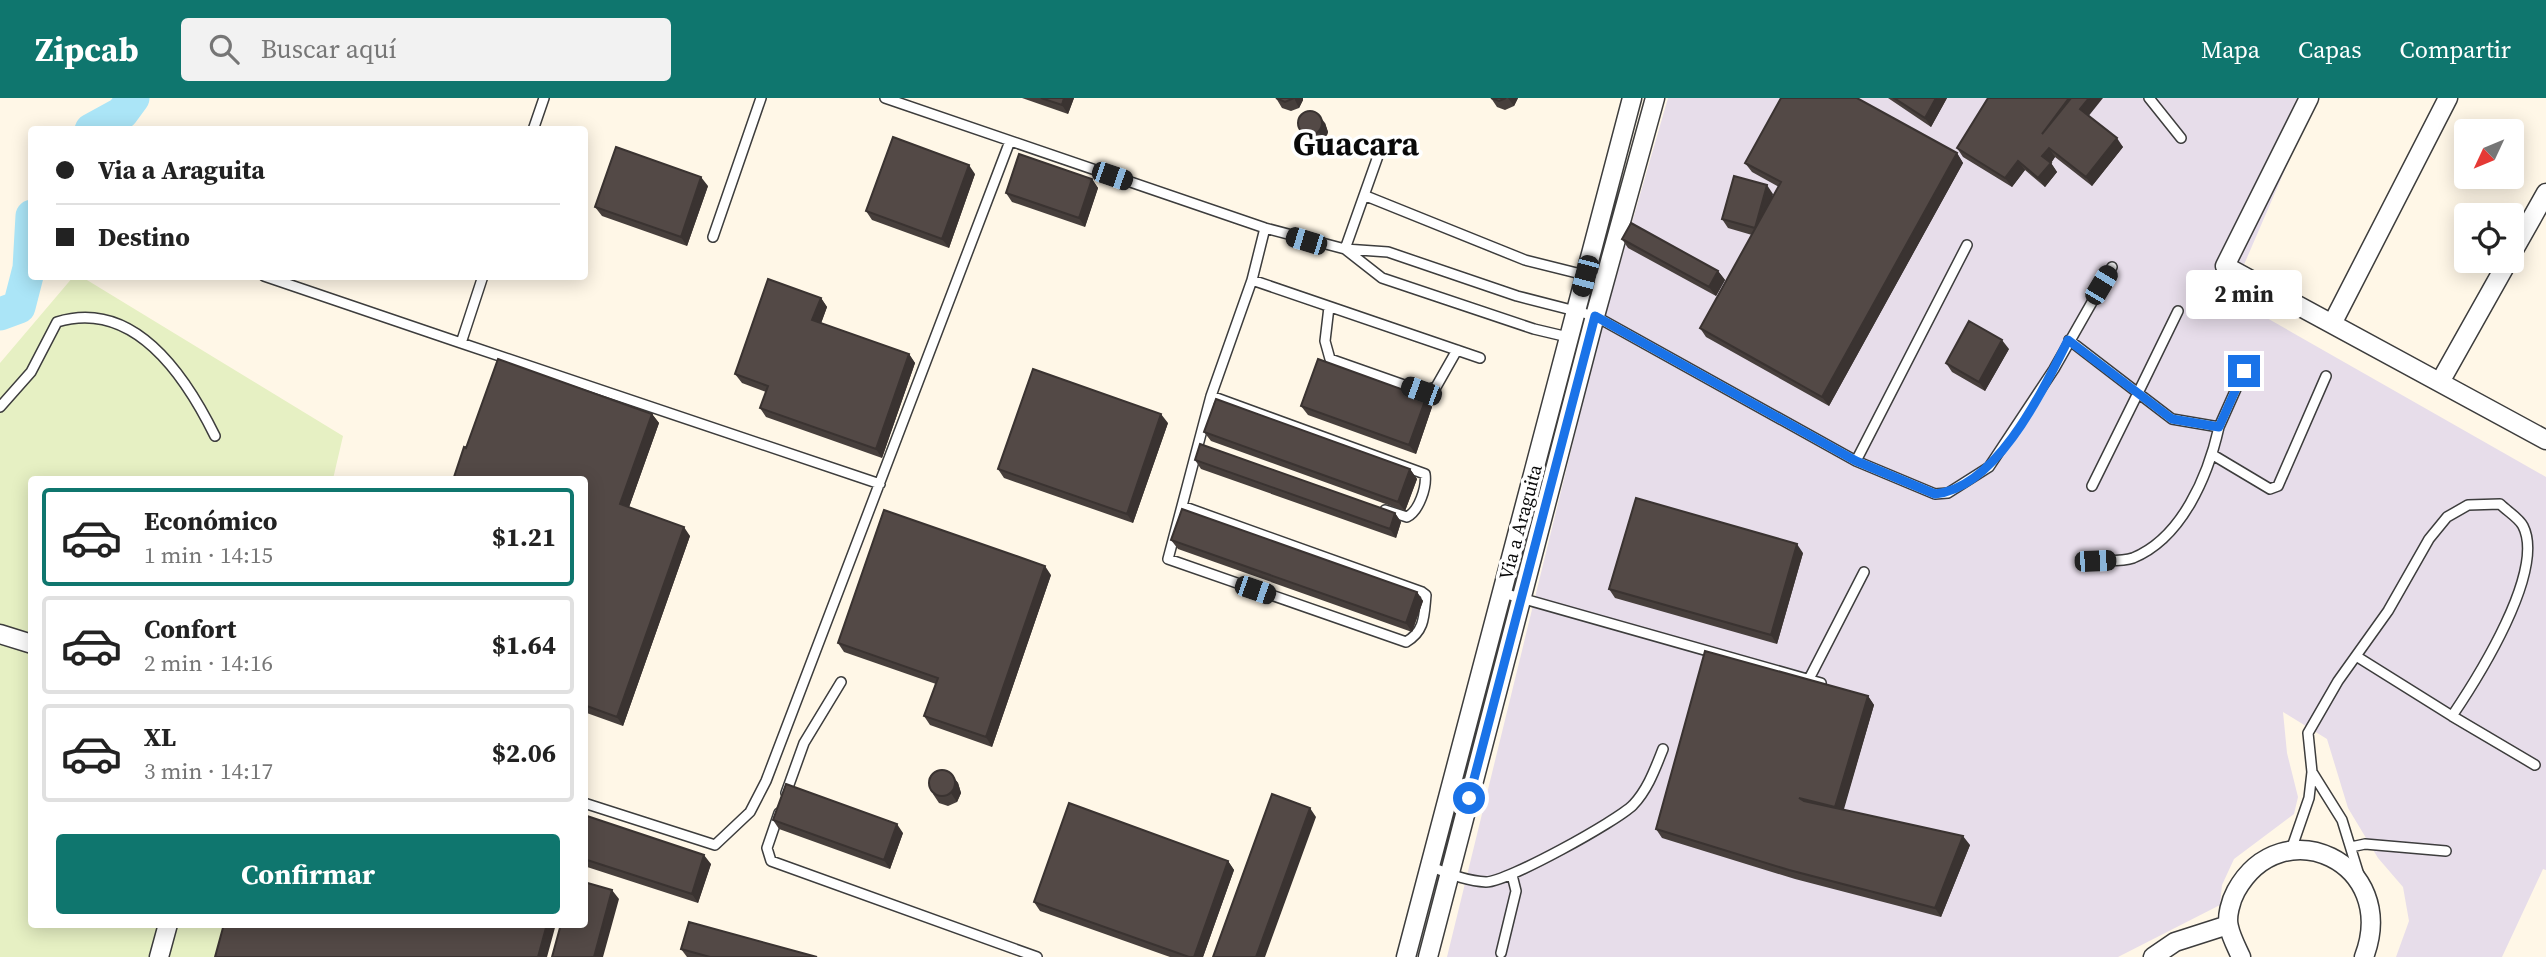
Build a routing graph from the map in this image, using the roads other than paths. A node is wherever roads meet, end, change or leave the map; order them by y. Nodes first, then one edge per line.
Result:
1 (544, 98) edge
2 (761, 98) edge
3 (885, 98) edge
4 (1632, 98) edge
5 (1655, 98) edge
6 (2149, 98) edge
7 (2309, 98) edge
8 (2448, 98) edge
9 (534, 126) edge
10 (2181, 138) dead end
11 (1010, 141) junction
12 (1378, 156) dead end
13 (2546, 193) edge
14 (1366, 196) junction
15 (1265, 228) junction
16 (2524, 232) edge
17 (713, 237) dead end
18 (1967, 245) dead end
19 (1345, 249) junction
20 (2112, 267) dead end
21 (2501, 273) edge
22 (1585, 276) junction
23 (276, 280) edge
24 (481, 280) edge
25 (1605, 280) junction
26 (1252, 281) junction
27 (1328, 307) junction
28 (1576, 311) junction
29 (2178, 311) dead end
30 (1595, 316) junction
31 (2332, 324) junction
32 (1569, 338) junction
33 (2068, 340) junction
34 (461, 342) junction
35 (1589, 342) junction
36 (1457, 350) junction
37 (1480, 358) dead end
38 (2244, 371) dead end
39 (2326, 376) dead end
40 (2440, 382) junction
41 (2138, 393) junction
42 (1211, 396) junction
43 (0, 407) edge
44 (2219, 427) junction
45 (215, 436) dead end
46 (2546, 440) edge
47 (1198, 445) junction
48 (1211, 450) edge
49 (2213, 455) junction
50 (1856, 461) junction
51 (880, 484) junction
52 (2092, 486) dead end
53 (1182, 506) junction
54 (1371, 506) edge
55 (2095, 561) dead end
56 (1864, 572) dead end
57 (1503, 593) junction
58 (1521, 596) junction
59 (0, 634) edge
60 (28, 643) edge
61 (2356, 656) junction
62 (1809, 679) junction
63 (841, 682) dead end
64 (1832, 687) edge
65 (2452, 716) junction
66 (1663, 749) dead end
67 (2535, 765) dead end
68 (2312, 772) junction
69 (588, 804) edge
70 (2351, 847) junction
71 (2291, 850) junction
72 (2446, 851) dead end
73 (1430, 866) junction
74 (1449, 874) junction
75 (1512, 875) junction
76 (2362, 883) junction
77 (2228, 925) junction
78 (168, 928) edge
79 (1501, 953) dead end
80 (159, 957) edge
81 (1037, 957) edge
82 (1406, 957) edge
83 (1428, 957) edge
84 (2153, 957) edge
85 (2241, 957) edge
86 (2364, 957) edge

1 - 9 lane
2 - 17 lane
3 - 11 lane
4 - 22 street, Via a Araguita
5 - 25 street, Via a Araguita
6 - 10 lane
7 - 31 street
8 - 31 street
11 - 15 lane
11 - 51 lane
12 - 14 lane
13 - 16 street
14 - 19 lane
14 - 22 lane
15 - 19 lane
15 - 26 lane
18 - 50 lane
19 - 28 lane
19 - 32 lane
20 - 33 lane
21 - 40 street
22 - 25 lane
22 - 28 street, Via a Araguita
23 - 34 lane
24 - 34 lane
25 - 30 street, Via a Araguita
26 - 27 lane
26 - 42 lane
27 - 36 lane
27 - 36 lane
28 - 30 lane
28 - 32 street, Via a Araguita
29 - 41 lane
30 - 35 street, Via a Araguita
30 - 50 lane
31 - 40 street
32 - 35 lane
32 - 57 street, Via a Araguita
33 - 41 lane
33 - 50 lane
34 - 51 lane
35 - 58 street, Via a Araguita
36 - 37 lane
38 - 44 lane
39 - 49 lane
40 - 46 street
41 - 44 lane
41 - 52 lane
42 - 47 lane
42 - 54 lane
43 - 45 lane
44 - 49 lane
47 - 48 lane
47 - 53 lane
49 - 55 lane
51 - 69 lane
53 - 53 lane
56 - 62 lane
57 - 58 lane
57 - 73 street, Via a Araguita
58 - 62 lane
58 - 74 street, Via a Araguita
59 - 60 street
61 - 65 lane
61 - 65 lane
61 - 68 lane
62 - 64 lane
63 - 81 lane
65 - 67 lane
66 - 75 lane
68 - 70 lane
68 - 71 lane
70 - 72 lane
70 - 76 lane
71 - 76 street
71 - 77 street
73 - 74 lane
73 - 82 street, Via a Araguita
74 - 75 lane
74 - 83 street, Via a Araguita
75 - 79 lane
76 - 86 street
77 - 84 street
77 - 85 street
78 - 80 street

